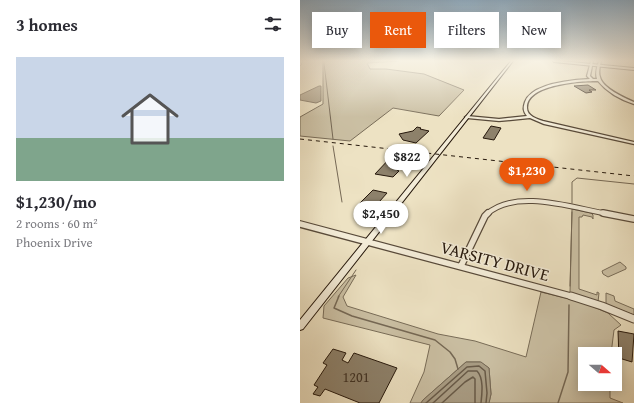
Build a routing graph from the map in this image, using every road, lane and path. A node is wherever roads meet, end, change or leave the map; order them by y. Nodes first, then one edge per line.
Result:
1 (496, 80) edge
2 (591, 80) joint
3 (600, 80) edge
4 (610, 90) junction
5 (634, 103) edge
6 (467, 117) junction
7 (531, 117) junction
8 (634, 143) edge
9 (634, 219) edge
10 (300, 224) edge
11 (369, 241) junction
12 (461, 266) junction
13 (634, 319) edge
14 (300, 326) edge

1 - 6 main road
2 - 4 street
2 - 7 street
3 - 4 street
4 - 5 street
6 - 7 street
6 - 11 main road
7 - 8 street
9 - 12 street
10 - 11 street, VARSITY DRIVE
11 - 12 street, VARSITY DRIVE
11 - 14 main road
12 - 13 street, VARSITY DRIVE

